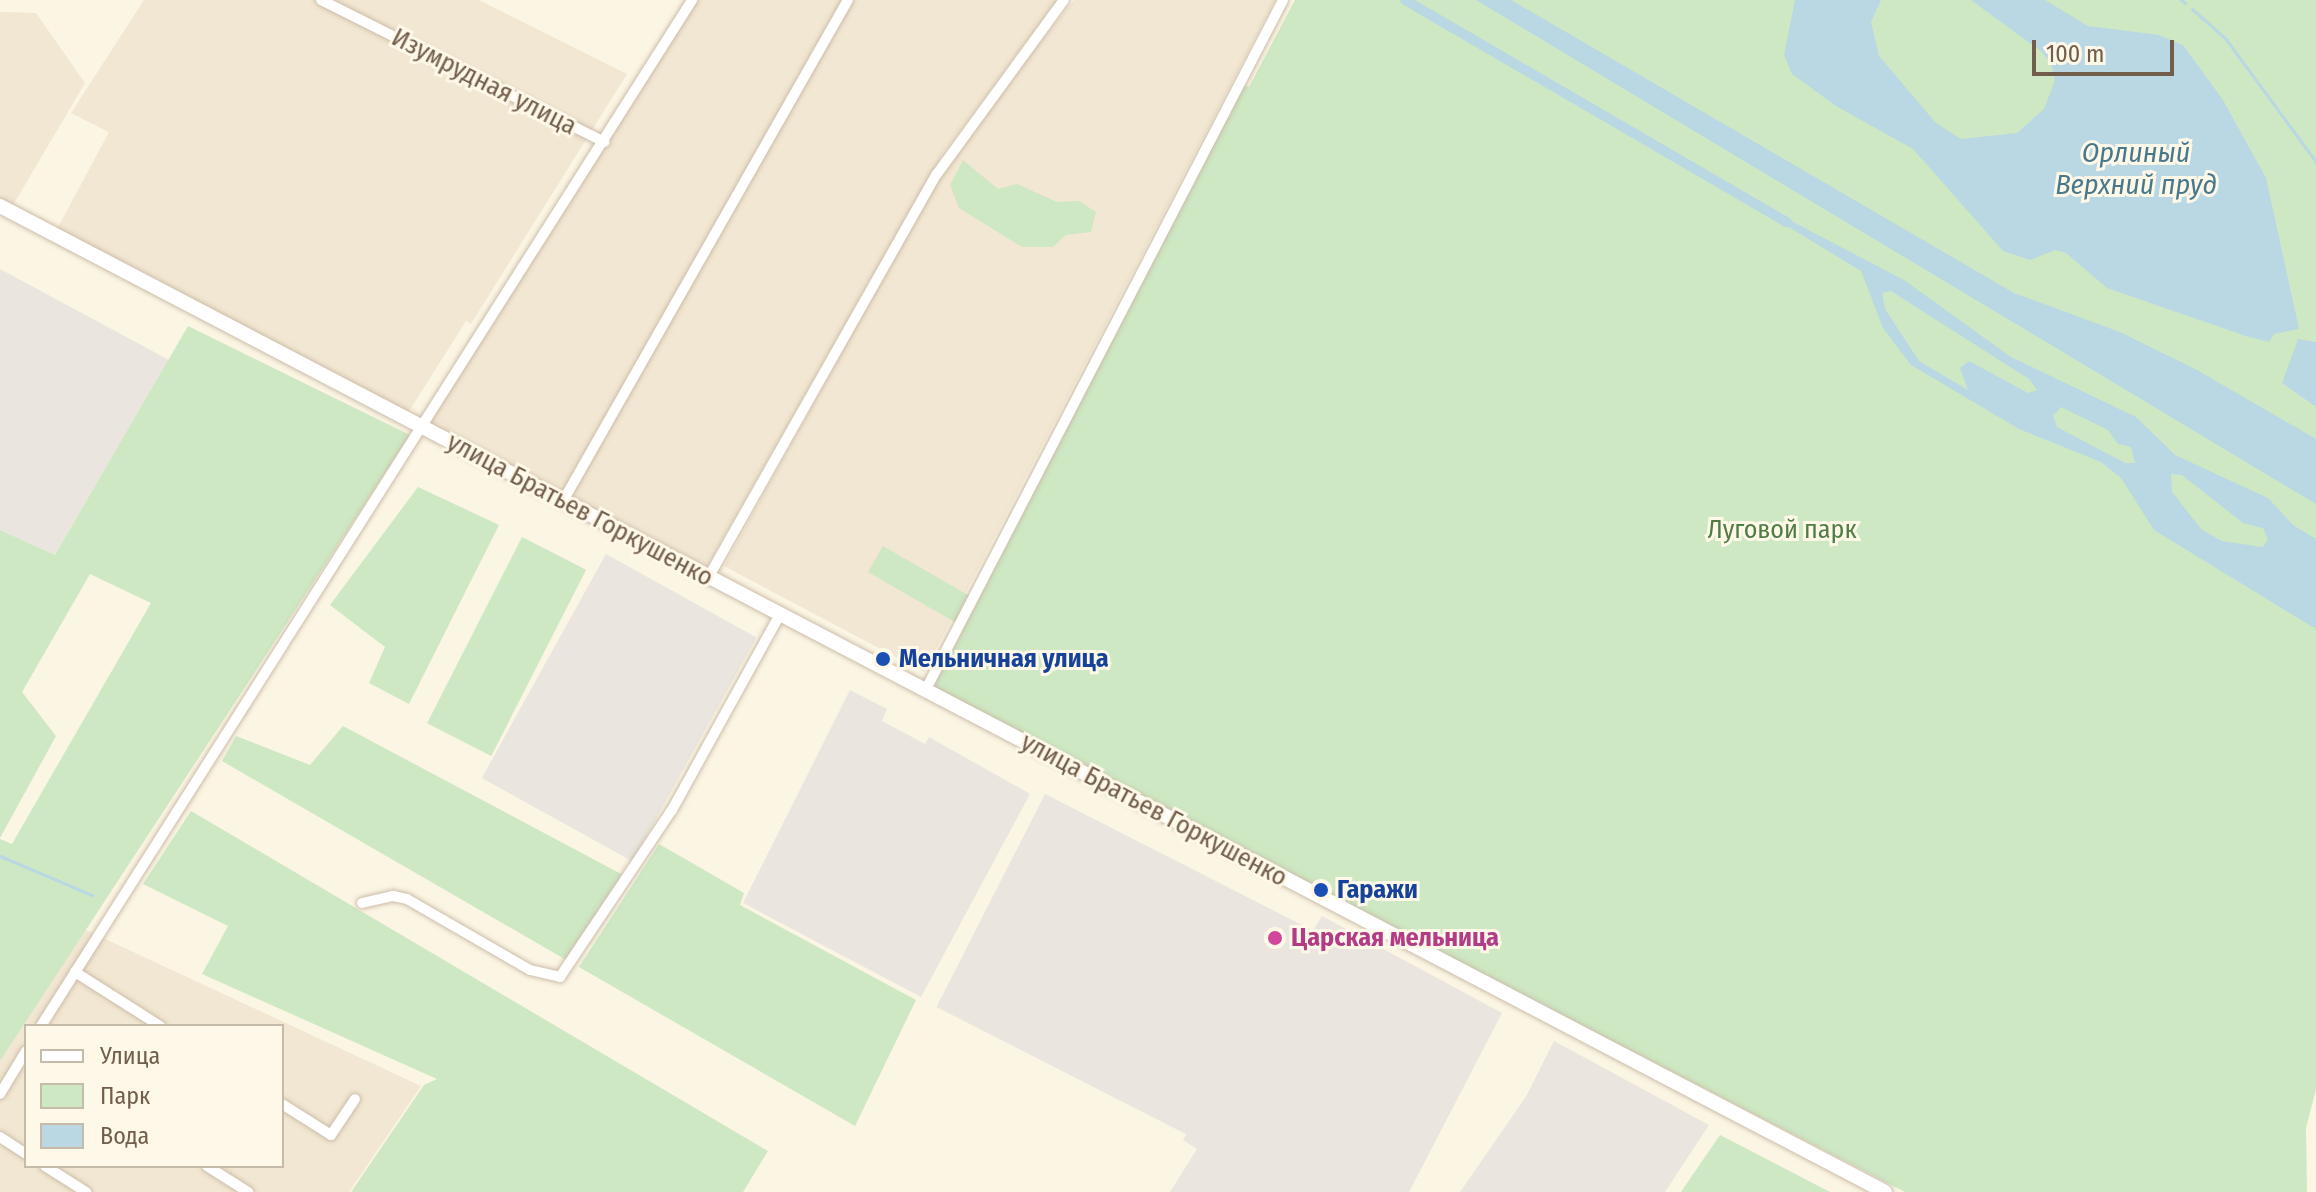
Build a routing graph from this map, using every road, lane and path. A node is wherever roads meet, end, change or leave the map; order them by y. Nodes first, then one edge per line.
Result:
1 (321, 0) edge
2 (692, 0) edge
3 (848, 0) edge
4 (1064, 0) edge
5 (1283, 0) edge
6 (604, 142) junction
7 (0, 206) edge
8 (421, 426) junction
9 (563, 501) junction
10 (708, 578) junction
11 (779, 616) junction
12 (925, 691) junction
13 (362, 903) dead end
14 (75, 972) junction
15 (42, 1024) edge
16 (157, 1024) edge
17 (24, 1054) edge
18 (0, 1094) edge
19 (355, 1099) dead end
20 (284, 1105) edge
21 (0, 1137) edge
22 (24, 1153) edge
23 (48, 1168) edge
24 (210, 1168) edge
25 (86, 1192) edge
26 (248, 1192) edge
27 (1885, 1192) edge

1 - 6 street, Изумрудная улица
2 - 6 street
3 - 9 street
4 - 10 street
5 - 12 street
6 - 8 street
7 - 8 street, улица Братьев Горкушенко
8 - 9 street, улица Братьев Горкушенко
8 - 14 street
9 - 10 street, улица Братьев Горкушенко
10 - 11 street, улица Братьев Горкушенко
11 - 12 street, улица Братьев Горкушенко
11 - 13 street
12 - 27 street, улица Братьев Горкушенко
14 - 15 street
14 - 16 street
17 - 18 street
19 - 20 street
21 - 22 street
23 - 25 street
24 - 26 street

